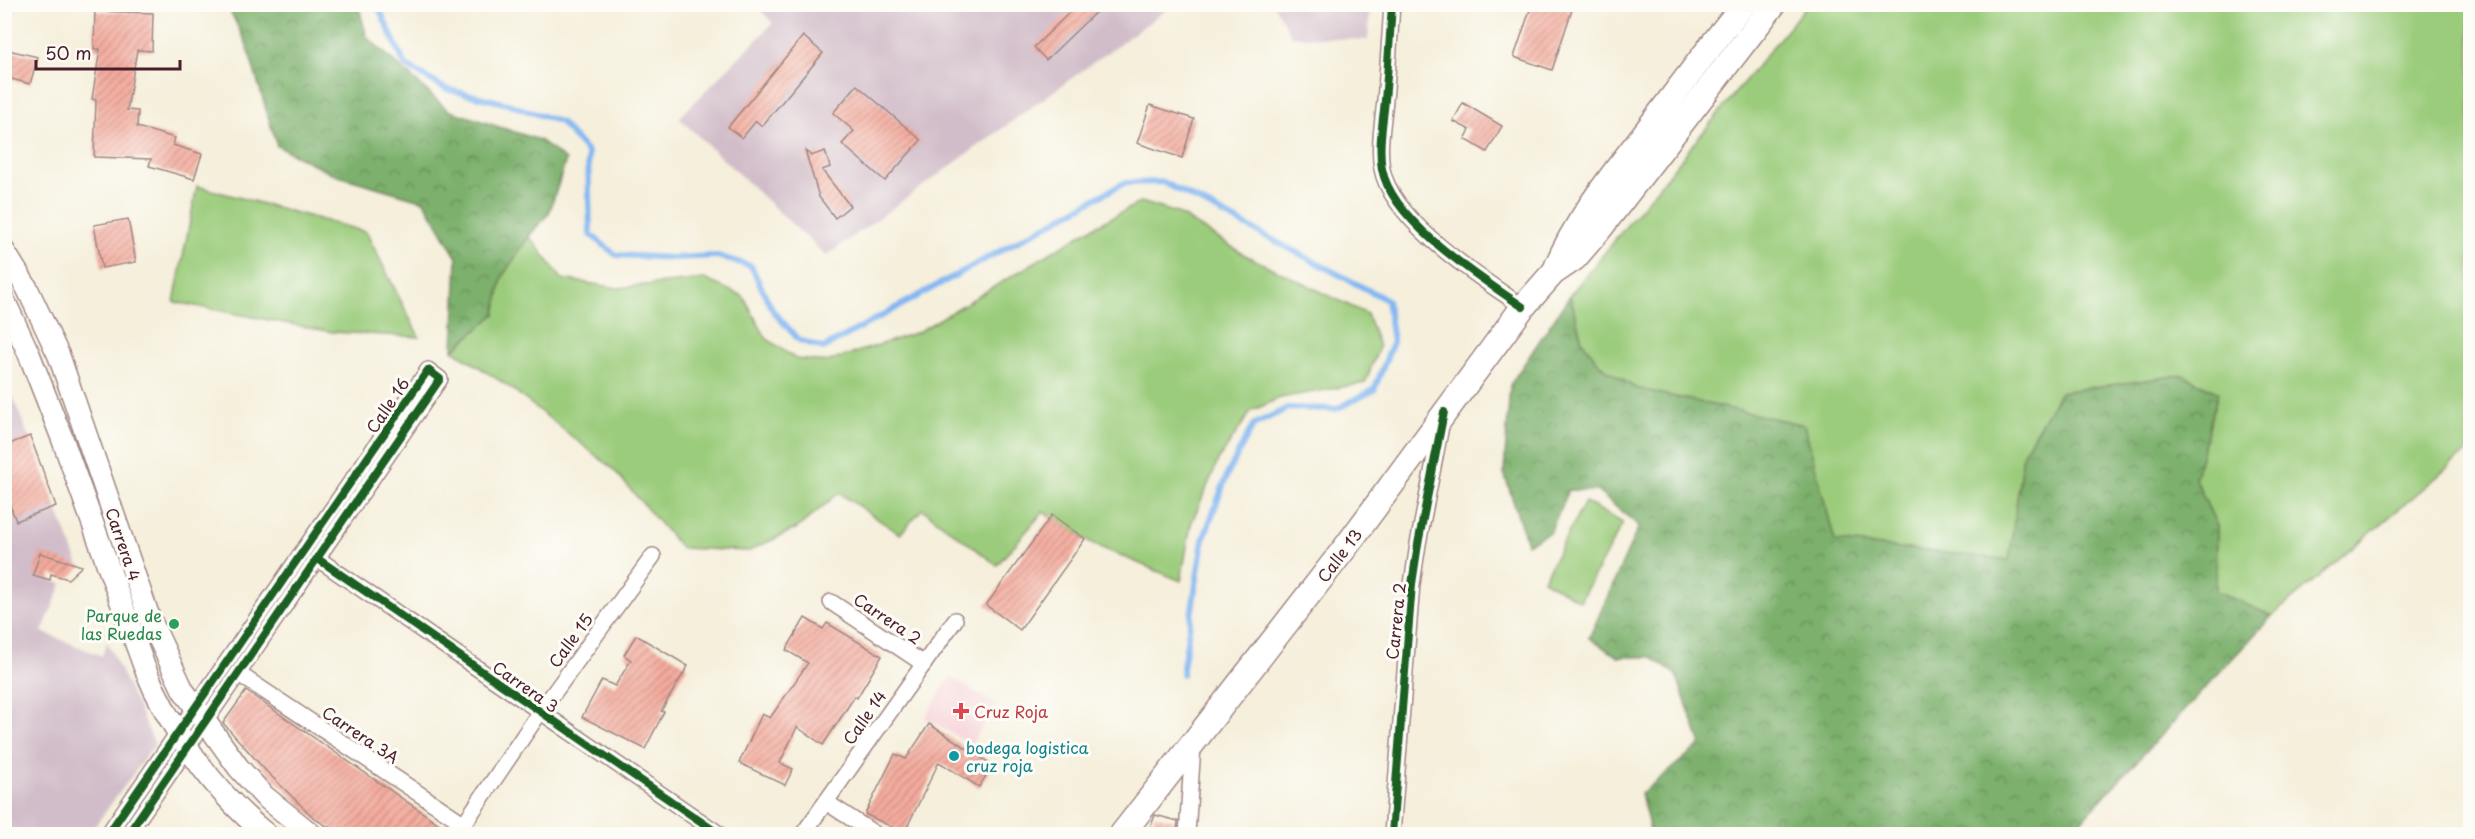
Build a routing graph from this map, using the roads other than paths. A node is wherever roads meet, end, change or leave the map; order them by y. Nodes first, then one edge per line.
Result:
1 (1392, 4) edge
2 (1744, 4) edge
3 (1774, 4) edge
4 (4, 251) edge
5 (1553, 273) junction
6 (4, 300) edge
7 (1523, 307) junction
8 (1444, 412) junction
9 (653, 556) dead end
10 (318, 559) junction
11 (831, 602) dead end
12 (145, 605) junction
13 (124, 610) junction
14 (955, 620) dead end
15 (924, 664) junction
16 (239, 674) junction
17 (540, 712) junction
18 (200, 716) junction
19 (183, 741) junction
20 (1193, 743) junction
21 (826, 802) junction
22 (460, 829) edge
23 (108, 834) edge
24 (128, 834) edge
25 (266, 834) edge
26 (311, 834) edge
27 (719, 834) edge
28 (803, 834) edge
29 (875, 834) edge
30 (1122, 834) edge
31 (1187, 834) edge
32 (1392, 834) edge

1 - 7 street
2 - 5 main road
3 - 5 main road
4 - 12 main road, Carrera 4
5 - 7 main road, Calle 13
6 - 13 main road, Carrera 4
7 - 8 main road, Calle 13
8 - 20 main road, Calle 13
8 - 32 street, Carrera 2
9 - 17 street, Calle 15
10 - 16 street, Calle 16
10 - 17 street, Carrera 3
10 - 18 street, Calle 16
11 - 15 street, Carrera 2
12 - 13 main road
12 - 18 main road, Carrera 4
13 - 19 main road, Carrera 4
14 - 15 street, Calle 14
15 - 21 street, Calle 14
16 - 18 street, Calle 16
16 - 22 street, Carrera 3A
17 - 22 street, Calle 15
17 - 27 street, Carrera 3
18 - 19 street, Calle 16
18 - 26 main road, Carrera 4
19 - 23 street, Calle 16
19 - 24 street, Calle 16
19 - 25 main road, Carrera 4
20 - 30 main road, Calle 13
20 - 31 street
21 - 28 street, Calle 14
21 - 29 street

